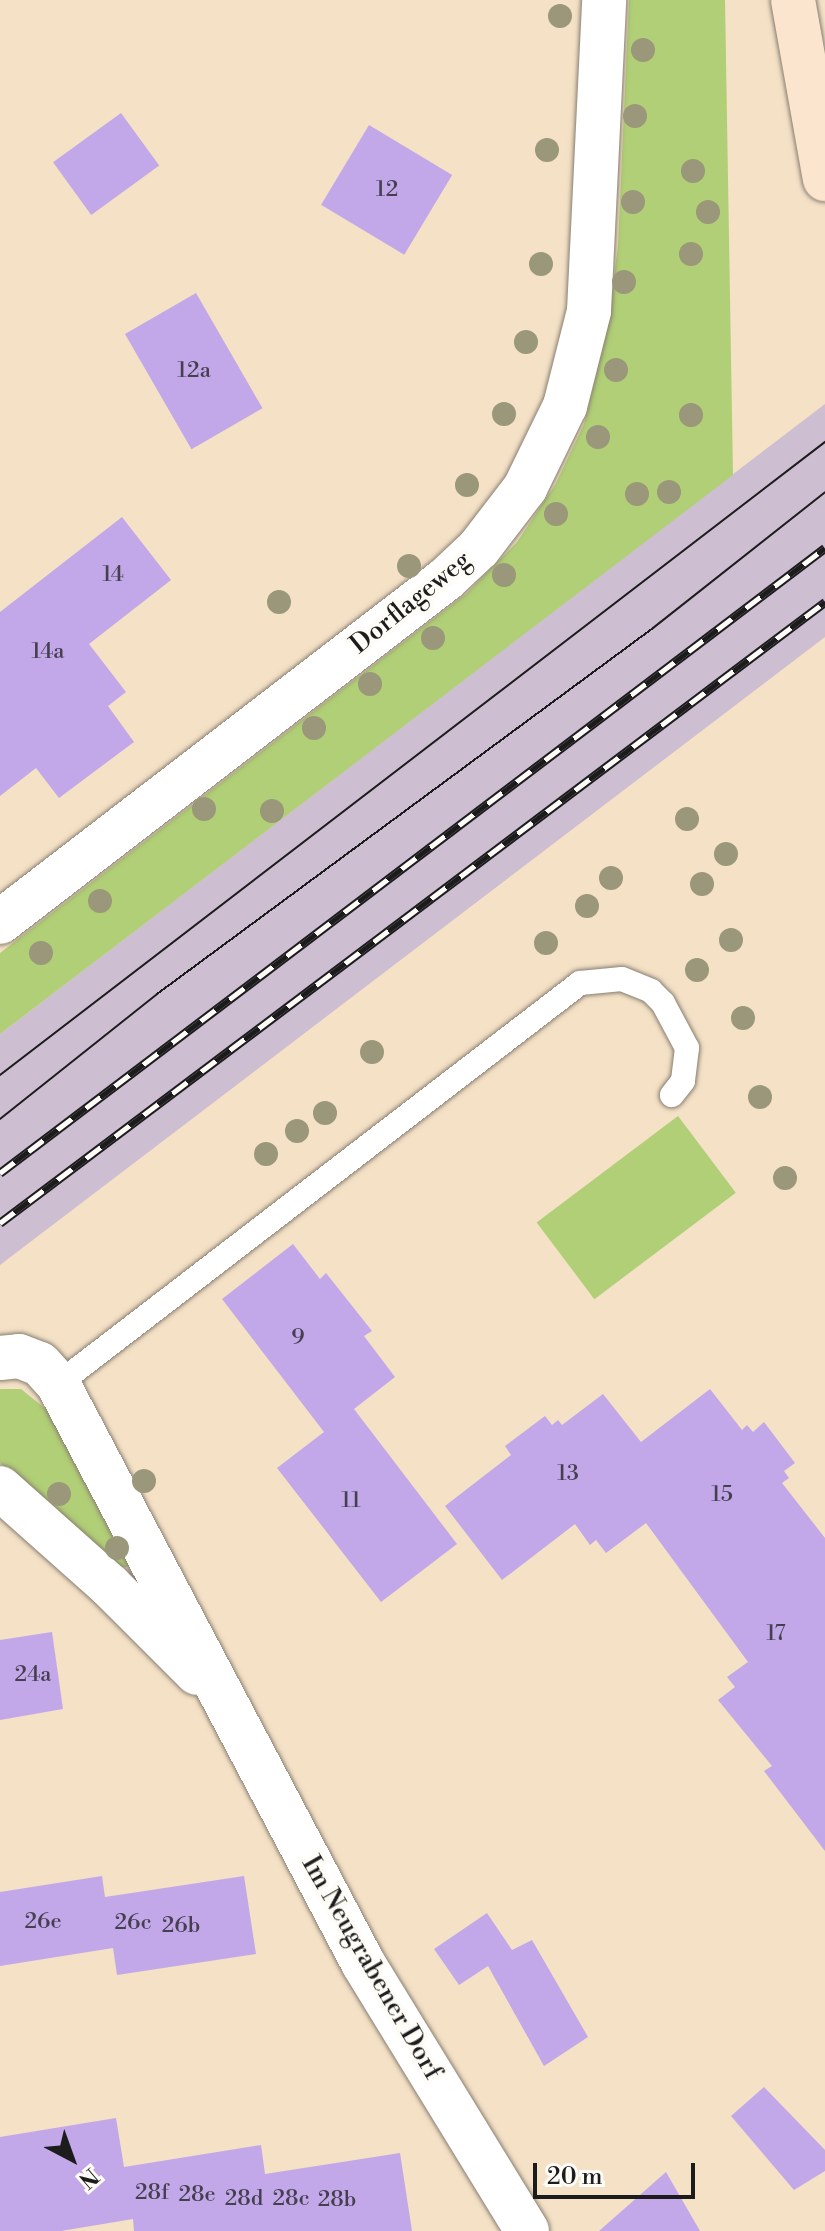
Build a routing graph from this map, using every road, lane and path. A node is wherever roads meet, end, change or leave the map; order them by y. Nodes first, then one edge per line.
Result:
1 (604, 0) edge
2 (793, 0) edge
3 (825, 179) edge
4 (0, 922) edge
5 (672, 1095) dead end
6 (0, 1358) edge
7 (58, 1384) junction
8 (0, 1488) edge
9 (224, 1701) junction
10 (527, 2231) edge

1 - 4 street, Dorflageweg
2 - 3 main road
5 - 7 lane
6 - 7 street, Im Neugrabener Dorf
7 - 9 street, Im Neugrabener Dorf
8 - 9 street, Im Neugrabener Dorf
9 - 10 street, Im Neugrabener Dorf

